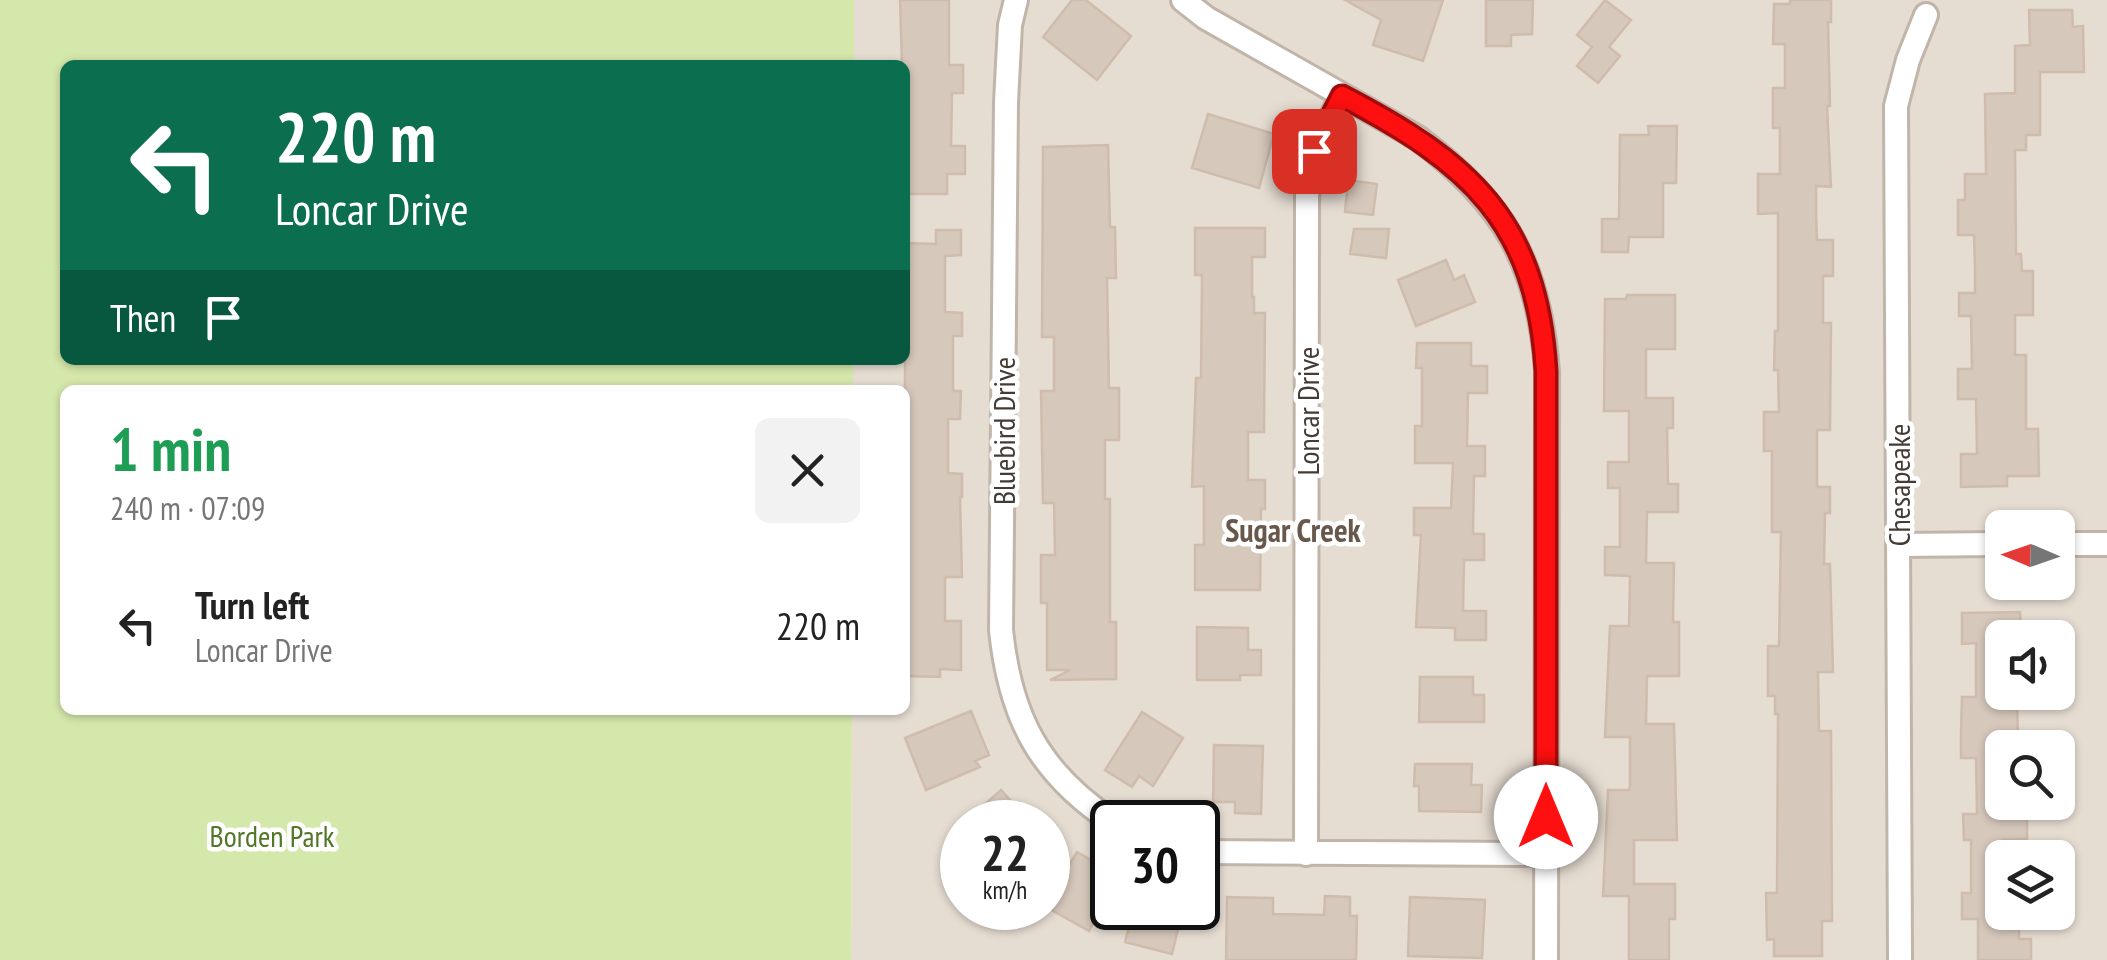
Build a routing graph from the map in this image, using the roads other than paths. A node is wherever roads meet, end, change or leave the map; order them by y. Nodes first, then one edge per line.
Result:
1 (1016, 0) edge
2 (1183, 0) edge
3 (1926, 15) dead end
4 (1342, 96) junction
5 (1985, 544) edge
6 (2075, 544) edge
7 (2107, 544) edge
8 (1898, 545) junction
9 (1090, 804) edge
10 (1220, 852) edge
11 (1306, 854) junction
12 (1546, 854) junction
13 (1546, 960) edge
14 (1900, 960) edge

1 - 9 street, Bluebird Drive
2 - 4 street
3 - 8 street, Chesapeake
4 - 11 street, Loncar Drive
4 - 12 street
5 - 8 street
6 - 7 street
8 - 14 street, Chesapeake
10 - 11 street
11 - 12 street
12 - 13 street

